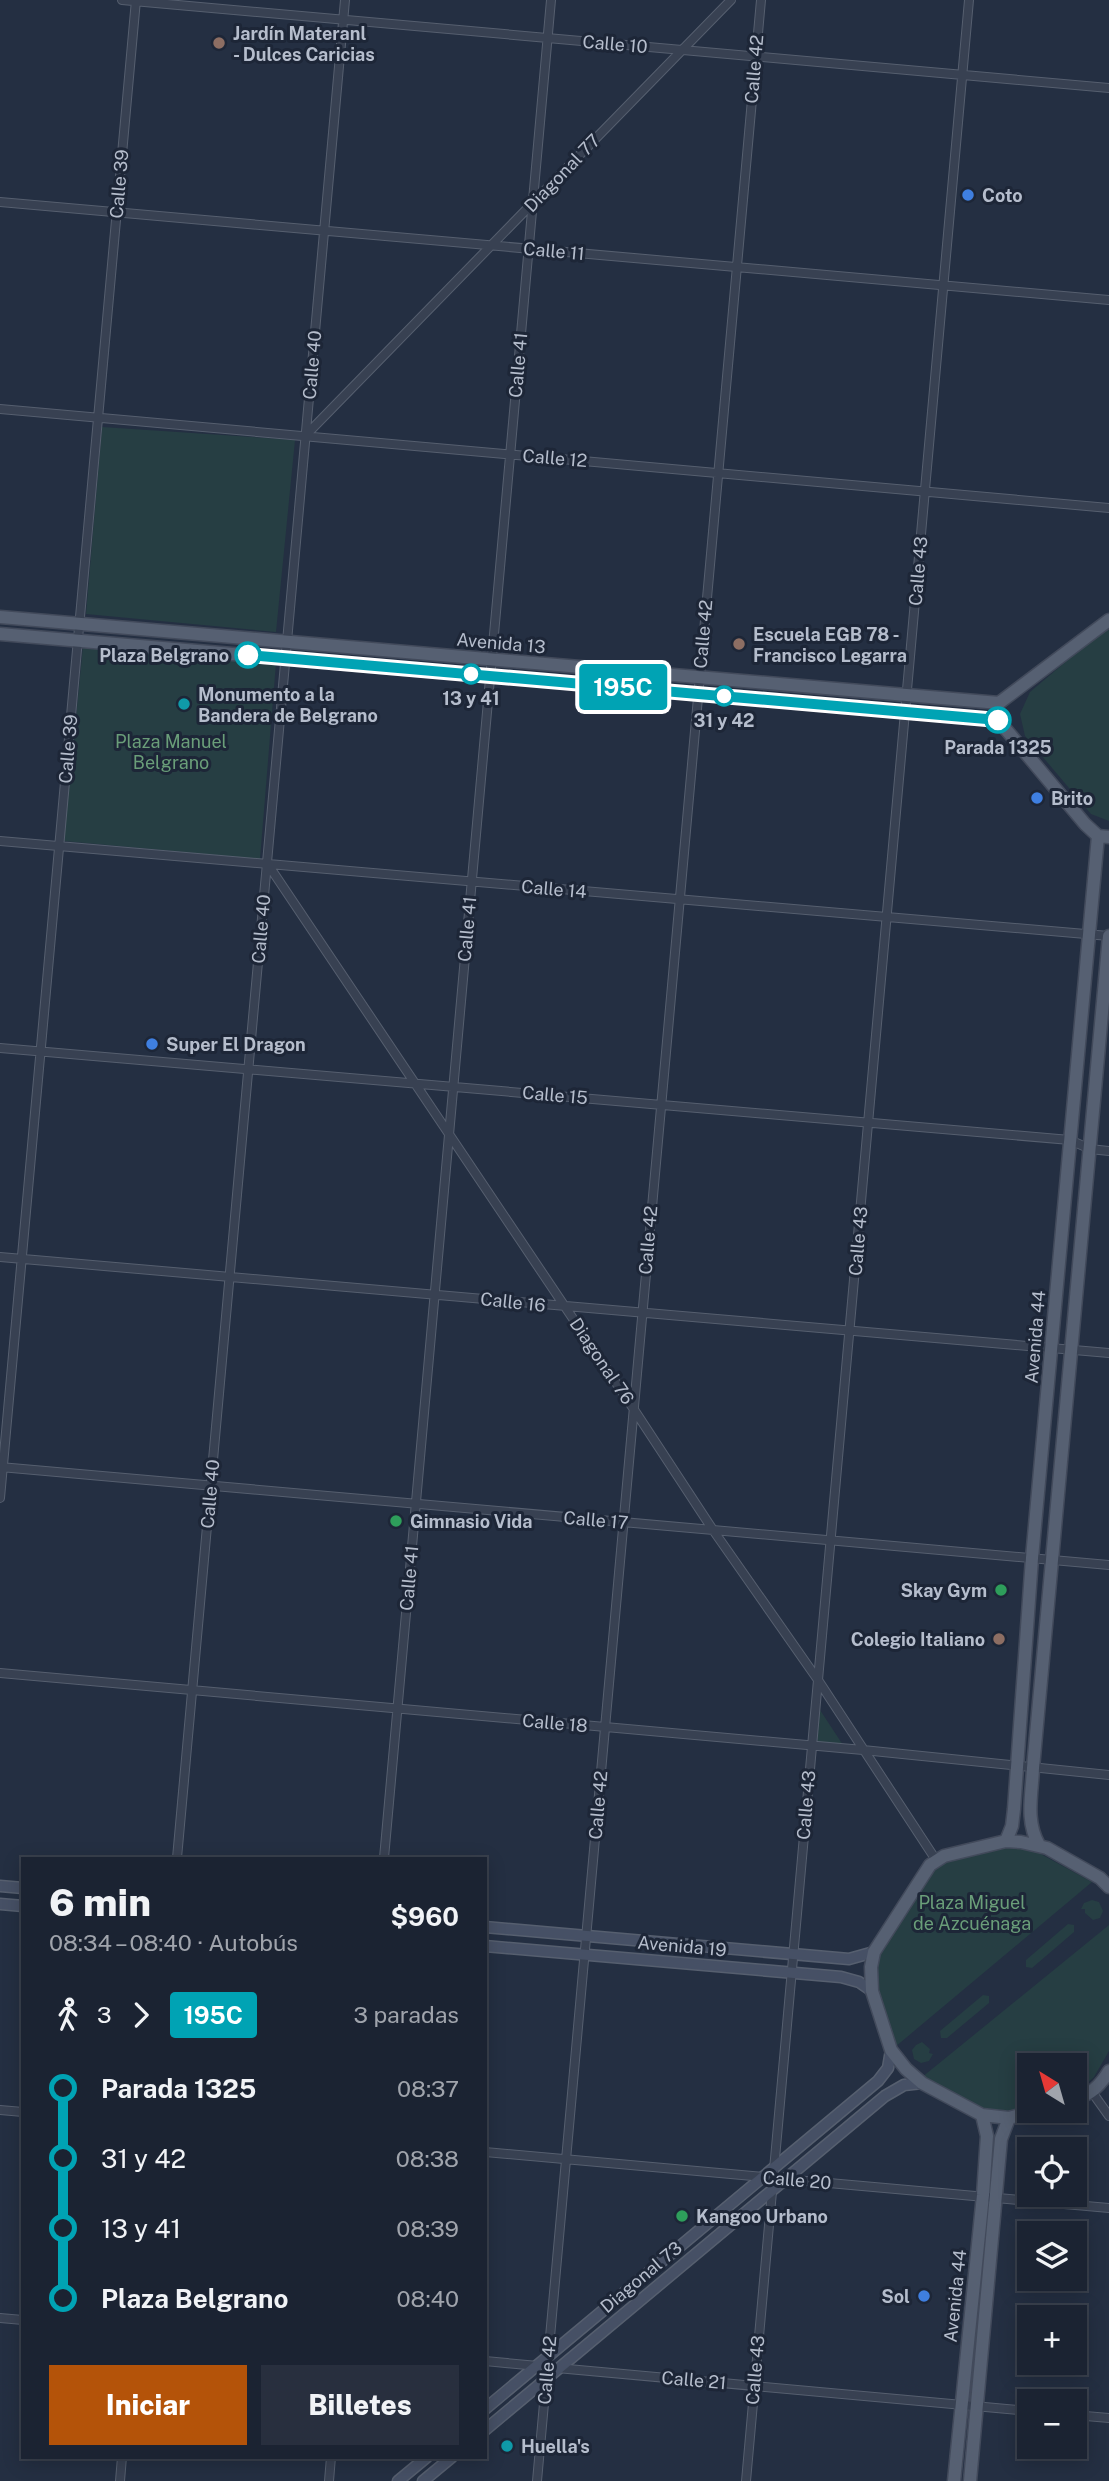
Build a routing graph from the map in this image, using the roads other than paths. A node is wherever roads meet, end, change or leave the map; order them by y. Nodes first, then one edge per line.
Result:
1 (122, 0) edge
2 (345, 0) edge
3 (551, 0) edge
4 (731, 0) edge
5 (761, 0) edge
6 (969, 0) edge
7 (136, 1) edge
8 (343, 20) junction
9 (548, 38) junction
10 (683, 50) junction
11 (755, 56) junction
12 (962, 75) junction
13 (1109, 88) edge
14 (0, 202) edge
15 (534, 202) junction
16 (117, 212) junction
17 (324, 231) junction
18 (491, 246) junction
19 (529, 249) junction
20 (736, 267) junction
21 (943, 285) junction
22 (1109, 300) edge
23 (0, 410) edge
24 (98, 418) junction
25 (305, 436) junction
26 (510, 454) junction
27 (718, 472) junction
28 (925, 491) junction
29 (1109, 508) edge
30 (0, 617) edge
31 (1109, 620) edge
32 (79, 624) junction
33 (0, 634) edge
34 (78, 640) junction
35 (287, 642) junction
36 (286, 659) junction
37 (491, 660) junction
38 (490, 676) junction
39 (699, 677) junction
40 (697, 694) junction
41 (906, 695) junction
42 (999, 703) junction
43 (906, 712) junction
44 (998, 720) junction
45 (1103, 836) edge
46 (0, 841) edge
47 (59, 846) junction
48 (267, 863) junction
49 (471, 881) junction
50 (679, 899) junction
51 (888, 917) junction
52 (1089, 934) junction
53 (1109, 936) edge
54 (0, 1048) edge
55 (41, 1051) junction
56 (248, 1069) junction
57 (416, 1084) junction
58 (453, 1087) junction
59 (660, 1104) junction
60 (869, 1122) junction
61 (449, 1134) junction
62 (1070, 1140) junction
63 (1090, 1149) junction
64 (1109, 1151) edge
65 (0, 1257) edge
66 (22, 1259) junction
67 (230, 1277) junction
68 (435, 1294) junction
69 (566, 1308) junction
70 (642, 1312) junction
71 (850, 1330) junction
72 (1051, 1348) junction
73 (1072, 1349) junction
74 (1109, 1353) edge
75 (634, 1408) junction
76 (1, 1467) edge
77 (211, 1485) junction
78 (0, 1498) edge
79 (416, 1504) junction
80 (623, 1522) junction
81 (713, 1530) junction
82 (831, 1540) junction
83 (1032, 1558) junction
84 (1052, 1560) junction
85 (1109, 1565) edge
86 (0, 1673) edge
87 (818, 1681) junction
88 (192, 1690) junction
89 (397, 1709) junction
90 (605, 1727) junction
91 (812, 1746) junction
92 (863, 1750) junction
93 (1017, 1766) junction
94 (1034, 1768) junction
95 (1109, 1775) edge
96 (1006, 1841) junction
97 (1039, 1845) junction
98 (177, 1857) edge
99 (384, 1857) edge
100 (936, 1860) junction
101 (1106, 1881) edge
102 (0, 1886) edge
103 (21, 1888) edge
104 (0, 1904) edge
105 (21, 1906) edge
106 (487, 1927) edge
107 (586, 1936) junction
108 (487, 1946) edge
109 (874, 1952) junction
110 (793, 1954) junction
111 (584, 1955) junction
112 (791, 1973) junction
113 (872, 1991) junction
114 (891, 2050) junction
115 (1109, 2071) edge
116 (922, 2083) junction
117 (1092, 2092) junction
118 (1087, 2094) edge
119 (0, 2110) edge
120 (21, 2112) edge
121 (982, 2115) junction
122 (1017, 2116) edge
123 (1109, 2116) edge
124 (1009, 2118) junction
125 (487, 2152) edge
126 (566, 2159) junction
127 (770, 2174) junction
128 (786, 2179) junction
129 (772, 2190) junction
130 (989, 2197) junction
131 (1109, 2208) edge
132 (0, 2318) edge
133 (21, 2320) edge
134 (487, 2361) edge
135 (544, 2363) junction
136 (559, 2368) junction
137 (546, 2379) junction
138 (753, 2385) junction
139 (961, 2404) junction
140 (977, 2406) junction
141 (487, 2407) edge
142 (1017, 2410) edge
143 (1087, 2416) edge
144 (1109, 2418) edge
145 (487, 2428) edge
146 (122, 2459) edge
147 (331, 2459) edge
148 (425, 2459) edge
149 (450, 2459) edge
150 (120, 2481) edge
151 (328, 2481) edge
152 (398, 2481) edge
153 (423, 2481) edge
154 (537, 2481) edge
155 (746, 2481) edge
156 (954, 2481) edge
157 (970, 2481) edge

1 - 7 street, Calle 10
2 - 8 street, Calle 40
3 - 9 street, Calle 41
4 - 10 street, Diagonal 77
5 - 11 street, Calle 42
6 - 12 street, Calle 43
7 - 8 street, Calle 10
7 - 16 street, Calle 39
8 - 9 street, Calle 10
8 - 17 street, Calle 40
9 - 10 street, Calle 10
9 - 15 street, Calle 41
10 - 11 street, Calle 10
10 - 15 street, Diagonal 77
11 - 12 street, Calle 10
11 - 20 street, Calle 42
12 - 13 street, Calle 10
12 - 21 street, Calle 43
14 - 16 street, Calle 11
15 - 18 street, Diagonal 77
15 - 19 street, Calle 41
16 - 17 street, Calle 11
16 - 24 street, Calle 39
17 - 18 street, Calle 11
17 - 25 street, Calle 40
18 - 19 street, Calle 11
18 - 25 street, Diagonal 77
19 - 20 street, Calle 11
19 - 26 street, Calle 41
20 - 21 street, Calle 11
20 - 27 street, Calle 42
21 - 22 street, Calle 11
21 - 28 street, Calle 43
23 - 24 street, Calle 12
24 - 25 street, Calle 12
24 - 32 street, Calle 39
25 - 26 street, Calle 12
25 - 35 street, Calle 40
26 - 27 street, Calle 12
26 - 37 street, Calle 41
27 - 28 street, Calle 12
27 - 39 street, Calle 42
28 - 29 street, Calle 12
28 - 41 street, Calle 43
30 - 32 main road, Avenida 13
31 - 42 main road
32 - 34 street, Calle 39
32 - 35 main road, Avenida 13
33 - 34 main road, Avenida 13
34 - 36 main road, Avenida 13
34 - 47 street, Calle 39
35 - 36 street, Calle 40
35 - 37 main road, Avenida 13
36 - 38 main road, Avenida 13
36 - 48 street, Calle 40
37 - 38 street, Calle 41
37 - 39 main road, Avenida 13
38 - 40 main road, Avenida 13
38 - 49 street, Calle 41
39 - 40 street, Calle 42
39 - 41 main road, Avenida 13
40 - 43 main road, Avenida 13
40 - 50 street, Calle 42
41 - 42 main road, Avenida 13
41 - 43 street, Calle 43
42 - 44 main road
43 - 44 main road, Avenida 13
43 - 51 street, Calle 43
44 - 45 main road
45 - 52 main road, Avenida 44
46 - 47 street, Calle 14
47 - 48 street, Calle 14
47 - 55 street, Calle 39
48 - 49 street, Calle 14
48 - 56 street, Calle 40
48 - 57 street, Diagonal 76
49 - 50 street, Calle 14
49 - 58 street, Calle 41
50 - 51 street, Calle 14
50 - 59 street, Calle 42
51 - 52 street, Calle 14
51 - 60 street, Calle 43
52 - 53 street, Calle 14
52 - 62 main road, Avenida 44
53 - 63 main road
54 - 55 street, Calle 15
55 - 56 street, Calle 15
55 - 66 street, Calle 39
56 - 57 street, Calle 15
56 - 67 street, Calle 40
57 - 58 street, Calle 15
57 - 61 street, Diagonal 76
58 - 59 street, Calle 15
58 - 61 street, Calle 41
59 - 60 street, Calle 15
59 - 70 street, Calle 42
60 - 62 street, Calle 15
60 - 71 street, Calle 43
61 - 68 street, Calle 41
61 - 69 street, Diagonal 76
62 - 63 street, Calle 15
62 - 72 main road, Avenida 44
63 - 64 street, Calle 15
63 - 73 main road
65 - 66 street, Calle 16
66 - 67 street, Calle 16
66 - 76 street, Calle 39
67 - 68 street, Calle 16
67 - 77 street, Calle 40
68 - 69 street, Calle 16
68 - 79 street, Calle 41
69 - 70 street, Calle 16
69 - 75 street, Diagonal 76
70 - 71 street, Calle 16
70 - 75 street, Calle 42
71 - 72 street, Calle 16
71 - 82 street, Calle 43
72 - 73 street, Calle 16
72 - 83 main road, Avenida 44
73 - 74 street, Calle 16
73 - 84 main road
75 - 80 street, Calle 42
75 - 81 street, Diagonal 76
76 - 77 street, Calle 17
76 - 78 street, Calle 39
77 - 79 street, Calle 17
77 - 88 street, Calle 40
79 - 80 street, Calle 17
79 - 89 street, Calle 41
80 - 81 street, Calle 17
80 - 90 street, Calle 42
81 - 82 street, Calle 17
81 - 87 street, Diagonal 76
82 - 83 street, Calle 17
82 - 87 street, Calle 43
83 - 84 street, Calle 17
83 - 93 main road, Avenida 44
84 - 85 street, Calle 17
84 - 94 main road
86 - 88 street, Calle 18
87 - 91 street, Calle 43
87 - 92 street, Diagonal 76
88 - 89 street, Calle 18
88 - 98 street, Calle 40
89 - 90 street, Calle 18
89 - 99 street, Calle 41
90 - 91 street, Calle 18
90 - 107 street, Calle 42
91 - 92 street, Calle 18
91 - 110 street, Calle 43
92 - 93 street, Calle 18
92 - 100 street, Diagonal 76
93 - 94 street, Calle 18
93 - 96 main road, Avenida 44
94 - 95 street, Calle 18
94 - 97 main road
96 - 97 main road
96 - 100 main road
97 - 101 main road
100 - 109 main road
102 - 103 main road
104 - 105 main road
106 - 107 main road, Avenida 19
107 - 110 main road, Avenida 19
107 - 111 street, Calle 42
108 - 111 main road, Avenida 19
109 - 110 main road, Avenida 19
109 - 113 main road
110 - 112 street, Calle 43
111 - 112 main road, Avenida 19
111 - 126 street, Calle 42
112 - 113 main road, Avenida 19
112 - 127 street, Calle 43
113 - 114 main road
114 - 116 main road
114 - 127 main road, Diagonal 73
115 - 117 main road
116 - 121 main road
116 - 128 main road, Diagonal 73
117 - 118 main road
117 - 123 street
119 - 120 street
121 - 124 main road
121 - 130 main road, Avenida 44
122 - 124 main road
124 - 130 main road, Avenida 44
125 - 126 street, Calle 20
126 - 127 street, Calle 20
126 - 135 street, Calle 42
127 - 128 street, Calle 20
127 - 129 street, Calle 43
127 - 135 main road, Diagonal 73
128 - 129 main road, Diagonal 73
128 - 130 street, Calle 20
129 - 136 main road, Diagonal 73
129 - 138 street, Calle 43
130 - 131 street, Calle 20
130 - 139 main road, Avenida 44
130 - 140 main road, Avenida 44
132 - 133 street
134 - 135 street, Calle 21
135 - 136 street, Calle 21
135 - 137 street, Calle 42
135 - 141 main road, Diagonal 73
136 - 137 main road, Diagonal 73
136 - 138 street, Calle 21
137 - 145 main road, Diagonal 73
137 - 154 street, Calle 42
138 - 139 street, Calle 21
138 - 155 street, Calle 43
139 - 140 street, Calle 21
139 - 156 main road, Avenida 44
140 - 142 street, Calle 21
140 - 157 main road, Avenida 44
143 - 144 street
146 - 150 street
147 - 151 street
148 - 152 main road
149 - 153 main road

